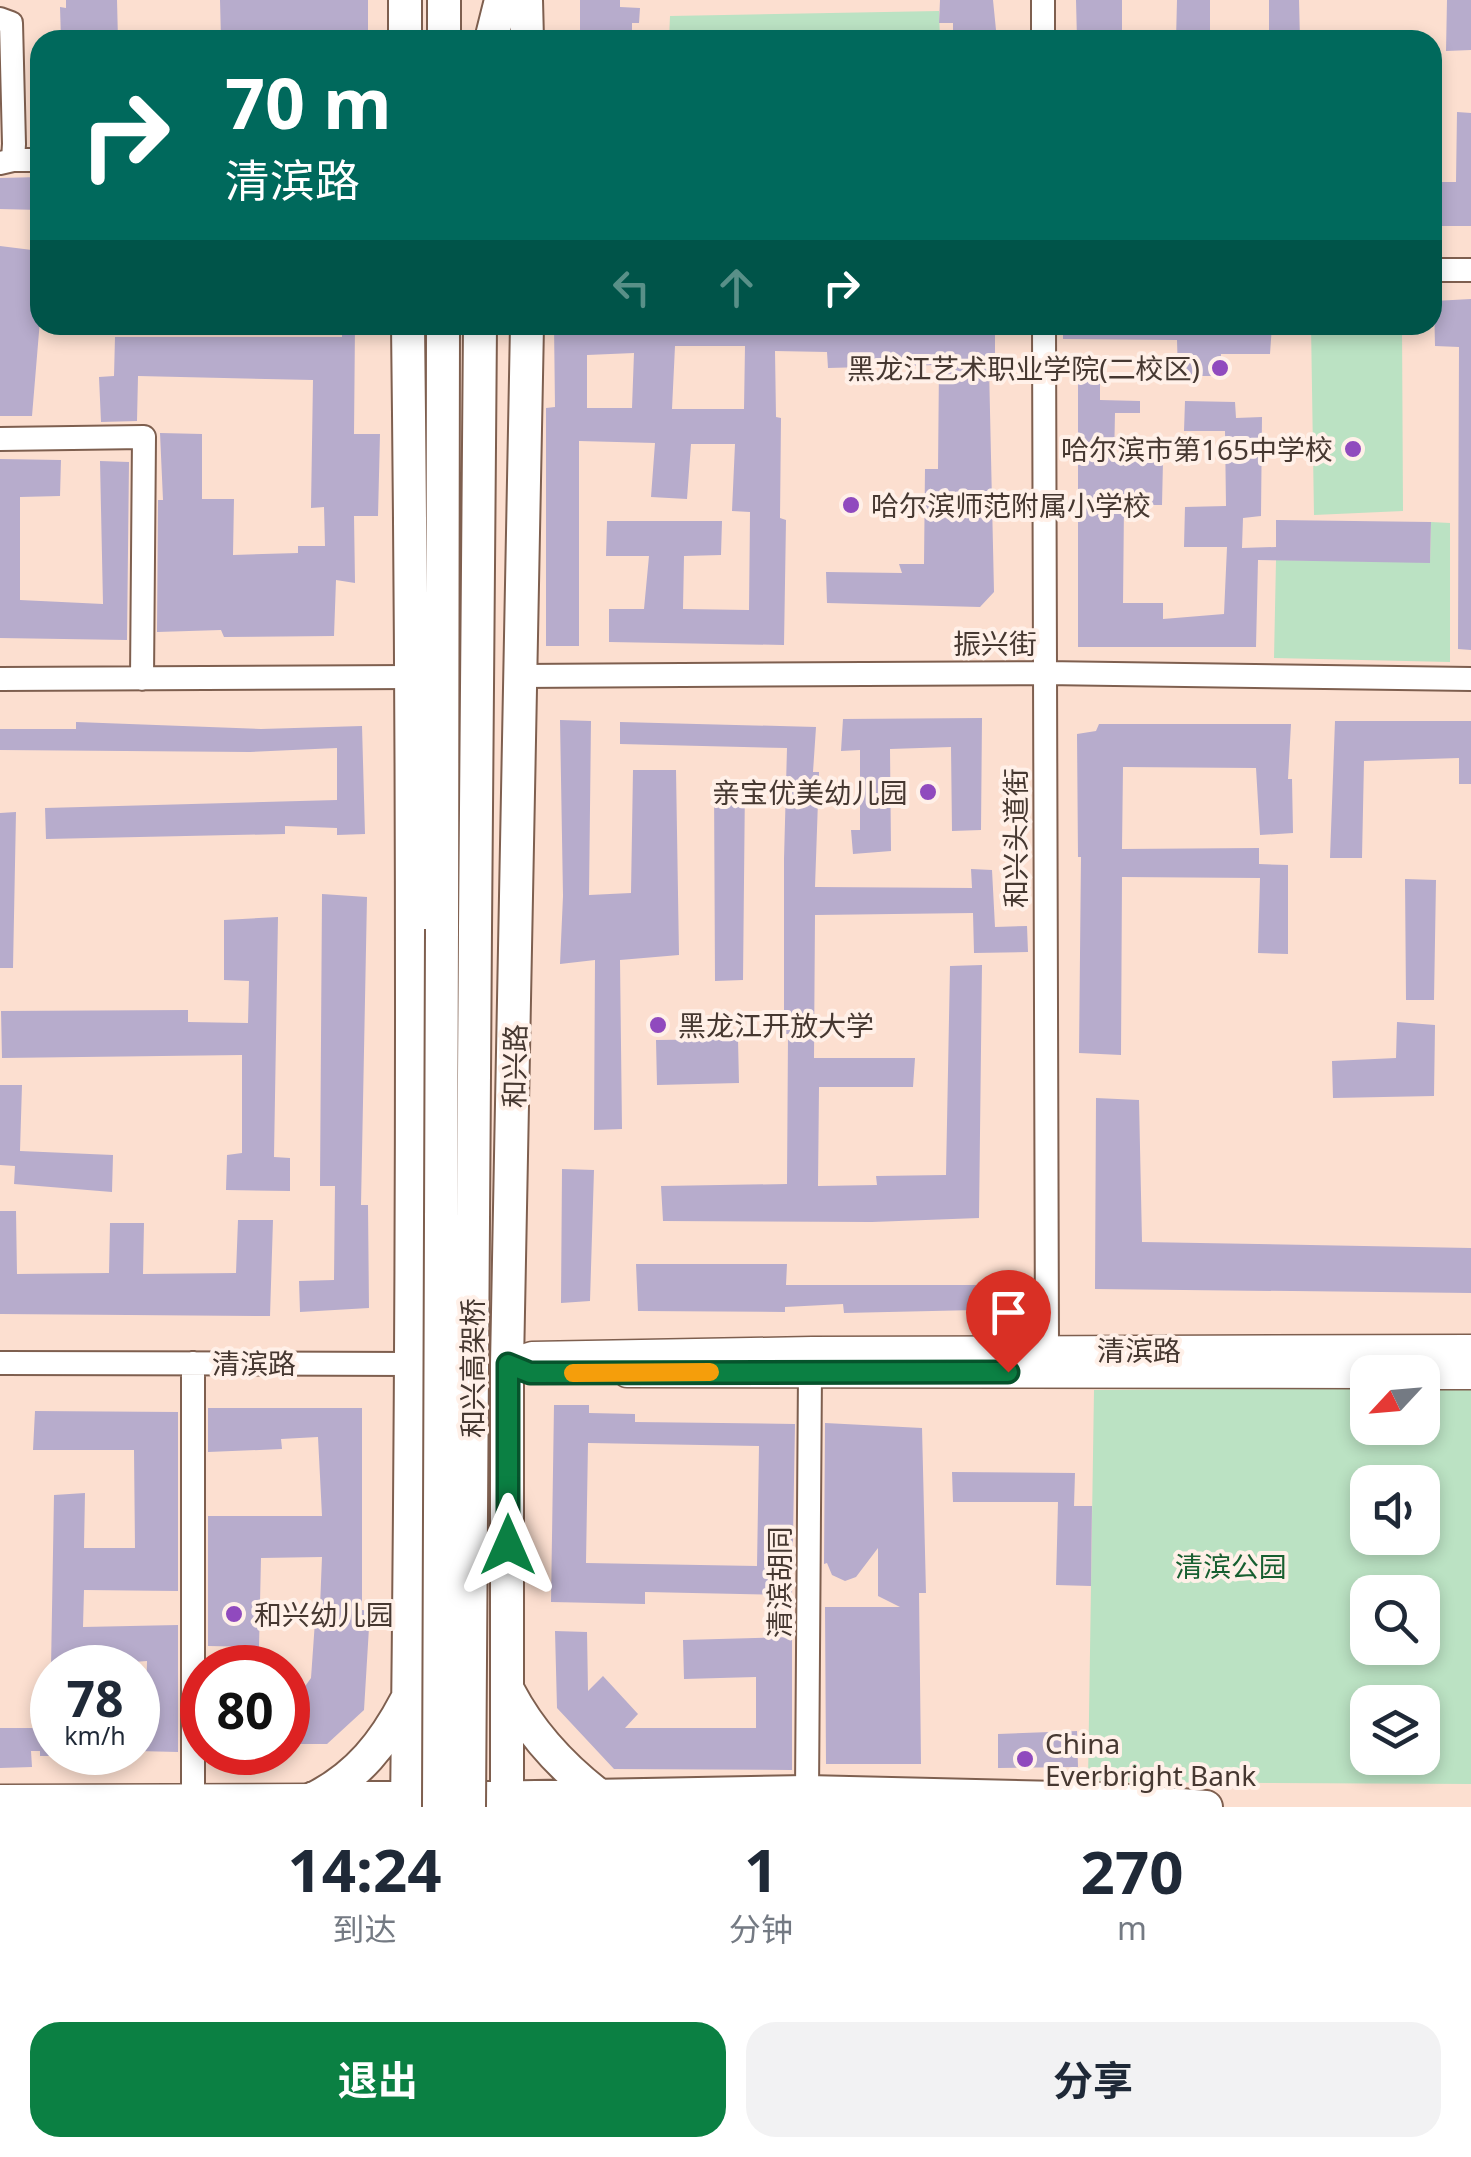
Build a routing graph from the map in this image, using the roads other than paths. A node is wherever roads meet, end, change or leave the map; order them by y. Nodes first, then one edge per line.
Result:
1 (405, 0) edge
2 (444, 0) edge
3 (483, 0) edge
4 (500, 0) edge
5 (526, 0) edge
6 (1043, 0) edge
7 (0, 19) edge
8 (405, 30) edge
9 (444, 30) edge
10 (482, 30) edge
11 (493, 30) edge
12 (526, 30) edge
13 (1043, 30) edge
14 (7, 161) edge
15 (1442, 270) edge
16 (1471, 270) edge
17 (408, 335) edge
18 (443, 335) edge
19 (480, 335) edge
20 (527, 335) edge
21 (1044, 335) edge
22 (0, 440) edge
23 (1045, 672) junction
24 (519, 676) junction
25 (412, 677) junction
26 (0, 679) edge
27 (142, 679) junction
28 (1471, 679) edge
29 (477, 749) junction
30 (413, 762) junction
31 (458, 929) junction
32 (516, 975) junction
33 (1471, 1349) edge
34 (1047, 1350) junction
35 (0, 1363) edge
36 (193, 1363) junction
37 (413, 1364) junction
38 (508, 1364) junction
39 (810, 1372) junction
40 (1350, 1374) edge
41 (1440, 1374) edge
42 (1471, 1375) edge
43 (508, 1690) junction
44 (408, 1697) junction
45 (807, 1792) junction
46 (601, 1797) junction
47 (0, 1798) edge
48 (193, 1798) junction
49 (314, 1798) junction
50 (407, 1803) edge
51 (508, 1803) edge
52 (439, 1807) edge
53 (468, 1807) edge
54 (1206, 1807) edge

1 - 8 highway
2 - 9 highway
3 - 10 highway
4 - 11 highway
5 - 12 highway
6 - 13 street
7 - 14 street
15 - 16 street
17 - 25 highway
18 - 31 highway
19 - 29 highway
20 - 24 highway, 和兴路
21 - 23 street, 和兴头道街
22 - 27 street
23 - 24 street, 振兴街
23 - 28 street, 振兴街
23 - 34 street, 和兴头道街
24 - 32 highway, 和兴路
25 - 27 street
25 - 30 highway
26 - 27 street
29 - 31 highway
29 - 32 highway
30 - 31 highway
30 - 37 highway
31 - 52 highway, 和兴高架桥, bridge
31 - 53 highway, 和兴高架桥, bridge
32 - 38 highway, 和兴路
33 - 34 main road, 清滨路
34 - 38 main road, 清滨路
35 - 36 street, 清滨路
36 - 37 street, 清滨路
36 - 48 street
37 - 38 main road, 清滨路
37 - 44 highway
38 - 39 main road, 清滨路
38 - 43 highway, 和兴路
39 - 40 main road, 清滨路
39 - 45 street, 清滨胡同
41 - 42 main road
43 - 46 highway
43 - 51 highway, 和兴路
44 - 49 highway
44 - 50 highway
45 - 46 highway
45 - 54 highway
46 - 51 highway
47 - 48 main road
48 - 49 main road
49 - 50 highway
50 - 51 highway

